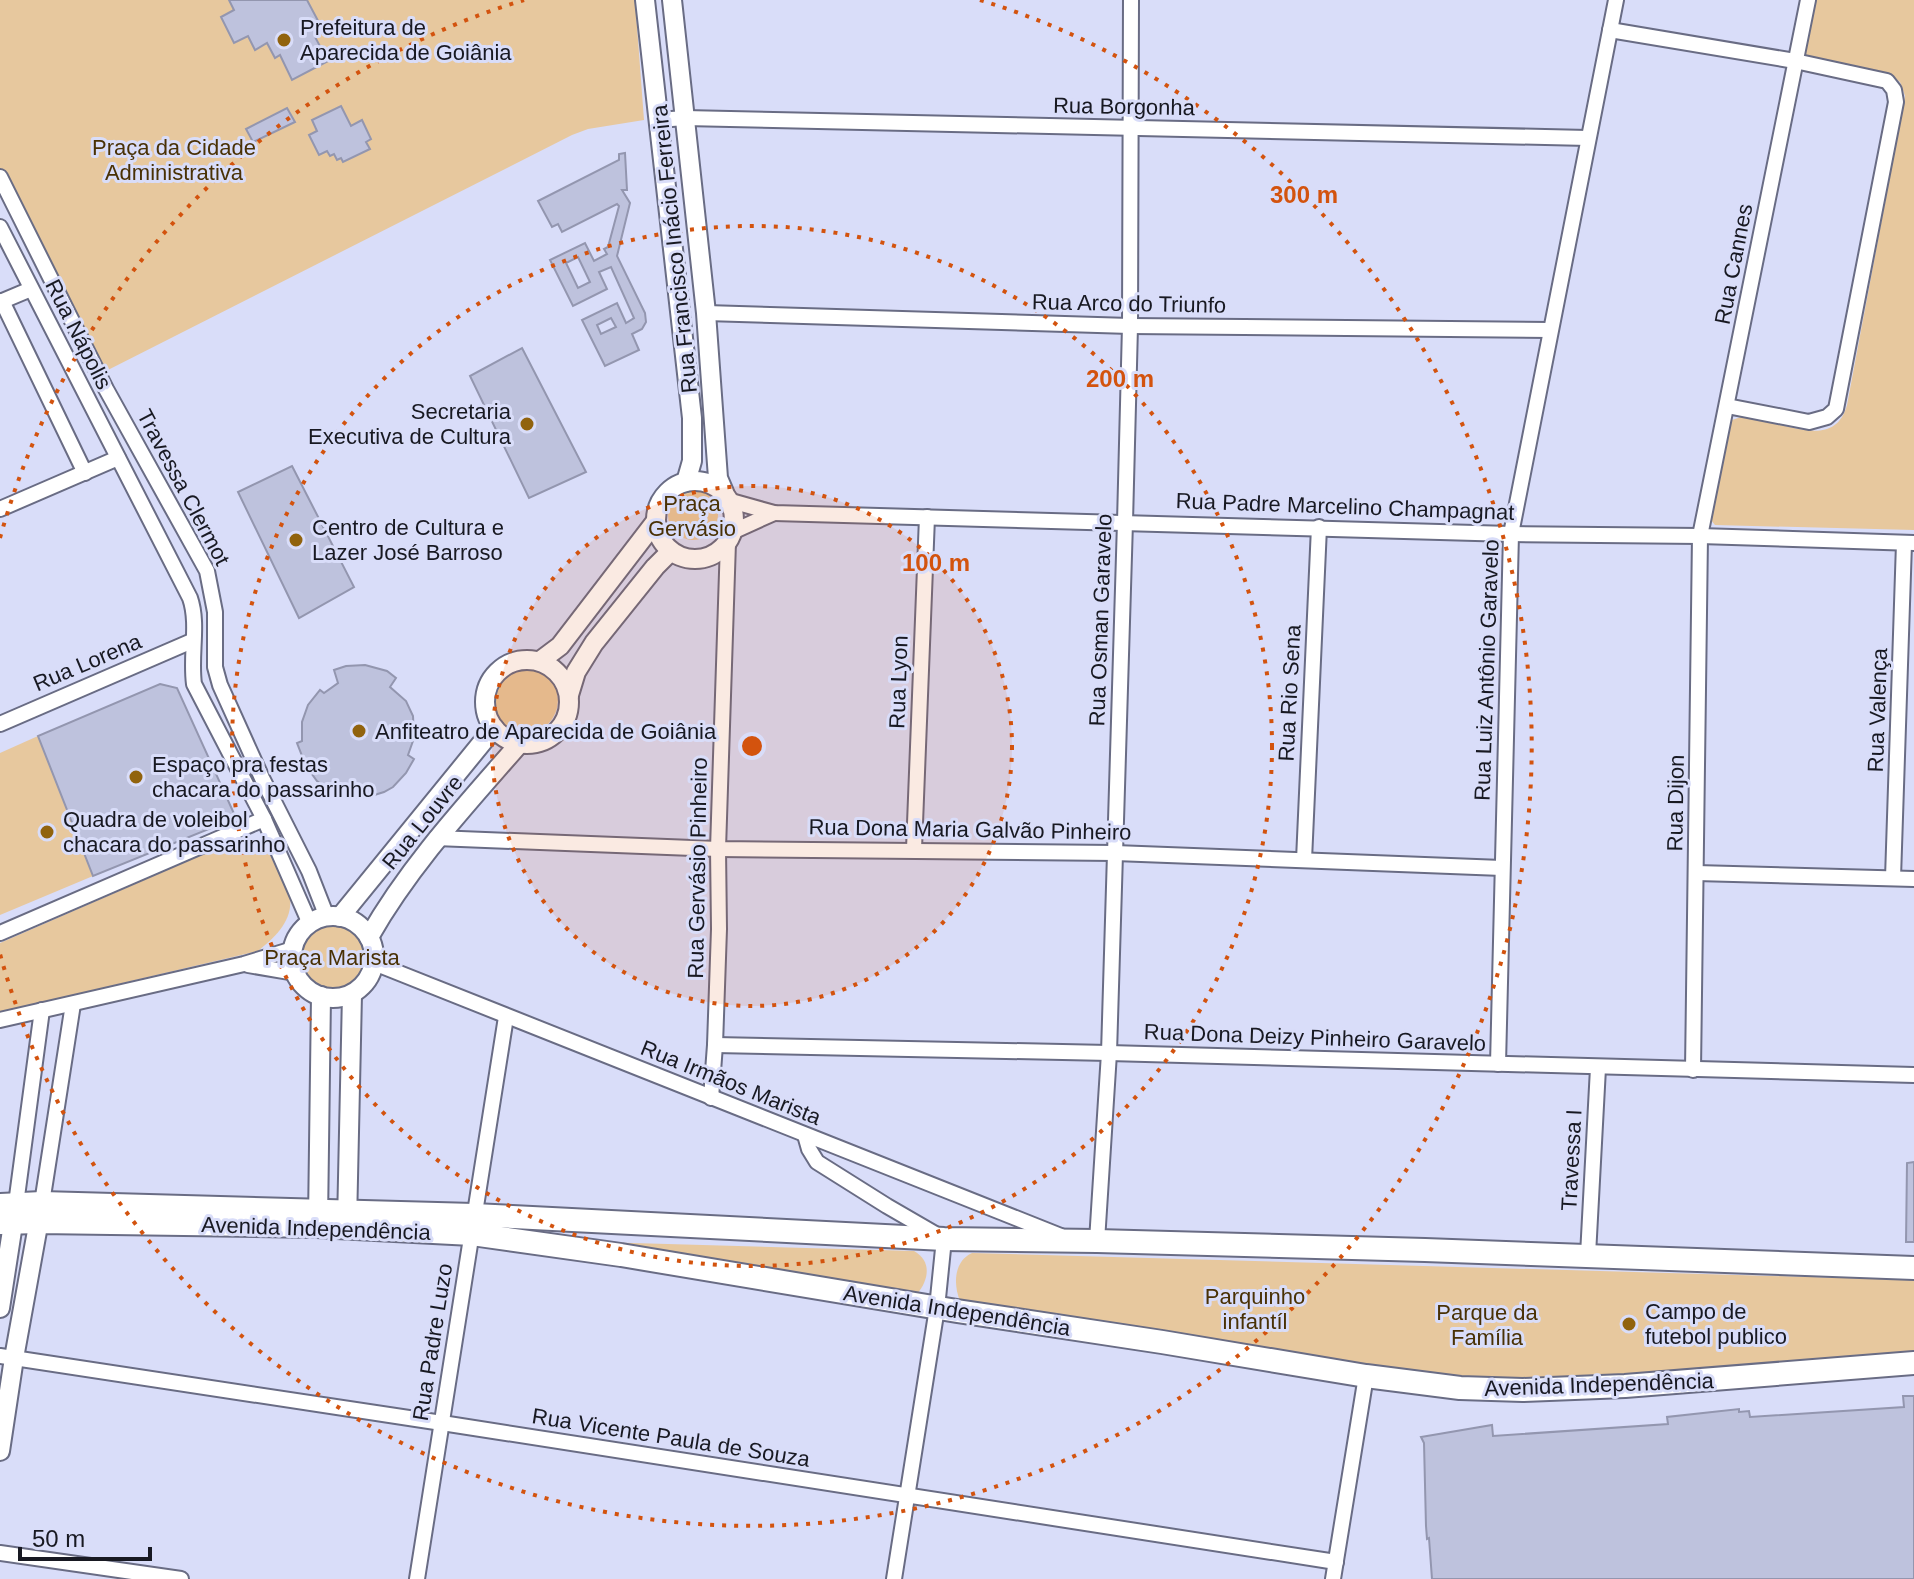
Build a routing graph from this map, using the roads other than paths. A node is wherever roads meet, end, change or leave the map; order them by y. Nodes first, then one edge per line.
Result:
1 (645, 0) edge
2 (672, 0) edge
3 (1131, 0) edge
4 (1616, 0) edge
5 (1808, 0) edge
6 (1610, 30) junction
7 (1795, 61) junction
8 (685, 118) junction
9 (658, 120) junction
10 (1132, 128) junction
11 (1588, 138) junction
12 (0, 177) edge
13 (0, 227) edge
14 (31, 289) junction
15 (1, 301) edge
16 (706, 313) junction
17 (1130, 326) junction
18 (1550, 330) junction
19 (1727, 406) junction
20 (118, 458) junction
21 (85, 473) junction
22 (686, 482) junction
23 (727, 496) junction
24 (0, 509) edge
25 (774, 513) junction
26 (927, 517) junction
27 (656, 521) junction
28 (1125, 522) junction
29 (1319, 527) junction
30 (1511, 534) junction
31 (1700, 536) junction
32 (730, 537) junction
33 (1909, 543) edge
34 (671, 551) junction
35 (192, 641) junction
36 (540, 661) junction
37 (569, 695) junction
38 (0, 724) edge
39 (494, 728) junction
40 (520, 743) junction
41 (264, 819) junction
42 (436, 838) junction
43 (718, 849) junction
44 (914, 849) junction
45 (1115, 853) junction
46 (1304, 860) junction
47 (1502, 868) junction
48 (1696, 873) junction
49 (1893, 878) junction
50 (1914, 879) edge
51 (326, 919) junction
52 (0, 933) edge
53 (369, 937) junction
54 (293, 949) junction
55 (374, 963) junction
56 (244, 964) junction
57 (295, 973) junction
58 (352, 994) junction
59 (321, 996) junction
60 (73, 1004) junction
61 (42, 1010) junction
62 (506, 1017) junction
63 (0, 1020) edge
64 (715, 1045) junction
65 (1109, 1053) junction
66 (1498, 1064) junction
67 (1598, 1068) junction
68 (1693, 1070) junction
69 (1914, 1075) edge
70 (711, 1098) junction
71 (805, 1135) junction
72 (41, 1212) junction
73 (7, 1214) edge
74 (318, 1218) junction
75 (347, 1219) junction
76 (473, 1224) junction
77 (944, 1239) junction
78 (1073, 1241) junction
79 (1097, 1241) junction
80 (1588, 1255) junction
81 (1914, 1268) edge
82 (0, 1308) edge
83 (937, 1308) junction
84 (7, 1357) edge
85 (1914, 1363) edge
86 (1366, 1376) junction
87 (442, 1423) junction
88 (0, 1451) edge
89 (907, 1496) junction
90 (0, 1553) edge
91 (1336, 1562) junction
92 (181, 1579) edge
93 (417, 1579) edge
94 (894, 1579) edge
95 (1333, 1579) edge

1 - 9 street, Rua Francisco Inácio Ferreira
2 - 8 street, Rua Francisco Inácio Ferreira
3 - 10 street, Rua Osman Garavelo
4 - 6 street, Rua Luiz Antônio Garavelo
5 - 7 street, Rua Cannes
6 - 7 street
6 - 11 street, Rua Luiz Antônio Garavelo
7 - 19 street, Rua Cannes
7 - 19 street
8 - 9 street, Rua Borgonha
8 - 10 street, Rua Borgonha
8 - 16 street, Rua Francisco Inácio Ferreira
9 - 22 street, Rua Francisco Inácio Ferreira
10 - 11 street, Rua Borgonha
10 - 17 street, Rua Osman Garavelo
11 - 18 street, Rua Luiz Antônio Garavelo
12 - 51 street, Travessa Clermot
13 - 14 street, Rua Nápolis
14 - 15 street
14 - 20 street, Rua Nápolis
15 - 21 street
16 - 17 street, Rua Arco do Triunfo
16 - 23 street, Rua Francisco Inácio Ferreira
17 - 18 street, Rua Arco do Triunfo
17 - 28 street, Rua Osman Garavelo
18 - 30 street, Rua Luiz Antônio Garavelo
19 - 31 street, Rua Cannes
20 - 21 street
20 - 35 street, Rua Nápolis
21 - 24 street
22 - 23 street
22 - 27 street
23 - 25 street, Rua Padre Marcelino Champagnat
23 - 32 street
25 - 26 street, Rua Padre Marcelino Champagnat
25 - 32 street, Rua Padre Marcelino Champagnat
26 - 28 street, Rua Padre Marcelino Champagnat
26 - 44 street, Rua Lyon
27 - 34 street
27 - 36 street
28 - 29 street, Rua Padre Marcelino Champagnat
28 - 45 street, Rua Osman Garavelo
29 - 30 street, Rua Padre Marcelino Champagnat
29 - 46 street, Rua Rio Sena
30 - 31 street, Rua Padre Marcelino Champagnat
30 - 47 street, Rua Luiz Antônio Garavelo
31 - 33 street, Rua Padre Marcelino Champagnat
31 - 48 street, Rua Dijon
32 - 34 street
32 - 43 street, Rua Gervásio Pinheiro
33 - 49 street, Rua Valença
34 - 37 street
35 - 38 street, Rua Lorena
35 - 41 street, Rua Nápolis
36 - 37 street
36 - 39 street
37 - 40 street
39 - 40 street
39 - 51 street, Rua Louvre
40 - 42 street, Rua Louvre
41 - 51 street
41 - 52 street
42 - 43 street, Rua Dona Maria Galvão Pinheiro
42 - 53 street, Rua Louvre
43 - 44 street, Rua Dona Maria Galvão Pinheiro
43 - 64 street, Rua Gervásio Pinheiro
44 - 45 street, Rua Dona Maria Galvão Pinheiro
45 - 46 street, Rua Dona Maria Galvão Pinheiro
45 - 65 street, Rua Osman Garavelo
46 - 47 street, Rua Dona Maria Galvão Pinheiro
47 - 66 street, Rua Luiz Antônio Garavelo
48 - 49 street
48 - 68 street, Rua Dijon
49 - 50 street
51 - 53 street
51 - 54 street
53 - 55 street
54 - 56 street
54 - 57 street
55 - 58 street
55 - 62 street, Rua Irmãos Marista
56 - 57 street
56 - 60 street
57 - 59 street
58 - 59 street
58 - 75 street
59 - 74 street
60 - 61 street
60 - 72 street
61 - 63 street
61 - 73 street
62 - 70 street, Rua Irmãos Marista
62 - 76 street, Rua Padre Luzo
64 - 65 street, Rua Dona Deizy Pinheiro Garavelo
64 - 70 street, Rua Gervásio Pinheiro
65 - 66 street, Rua Dona Deizy Pinheiro Garavelo
65 - 79 street, Rua Osman Garavelo
66 - 67 street, Rua Dona Deizy Pinheiro Garavelo
67 - 68 street, Rua Dona Deizy Pinheiro Garavelo
67 - 80 street, Travessa I
68 - 69 street, Rua Dona Deizy Pinheiro Garavelo
70 - 71 street, Rua Irmãos Marista
71 - 77 street
71 - 78 street, Rua Irmãos Marista
72 - 73 main road, Avenida Independência
72 - 74 main road, Avenida Independência
72 - 84 street
73 - 82 street
74 - 75 main road, Avenida Independência
75 - 76 main road, Avenida Independência
76 - 77 main road, Avenida Independência
76 - 83 main road, Avenida Independência
76 - 87 street, Rua Padre Luzo
77 - 78 main road, Avenida Independência
77 - 83 street
78 - 79 main road, Avenida Independência
79 - 80 main road, Avenida Independência
80 - 81 main road, Avenida Independência
83 - 86 main road, Avenida Independência
83 - 89 street
84 - 87 street, Rua Vicente Paula de Souza
84 - 88 street
85 - 86 main road, Avenida Independência
86 - 91 street
87 - 89 street, Rua Vicente Paula de Souza
87 - 93 street, Rua Padre Luzo
89 - 91 street, Rua Vicente Paula de Souza
89 - 94 street
90 - 92 street
91 - 95 street

